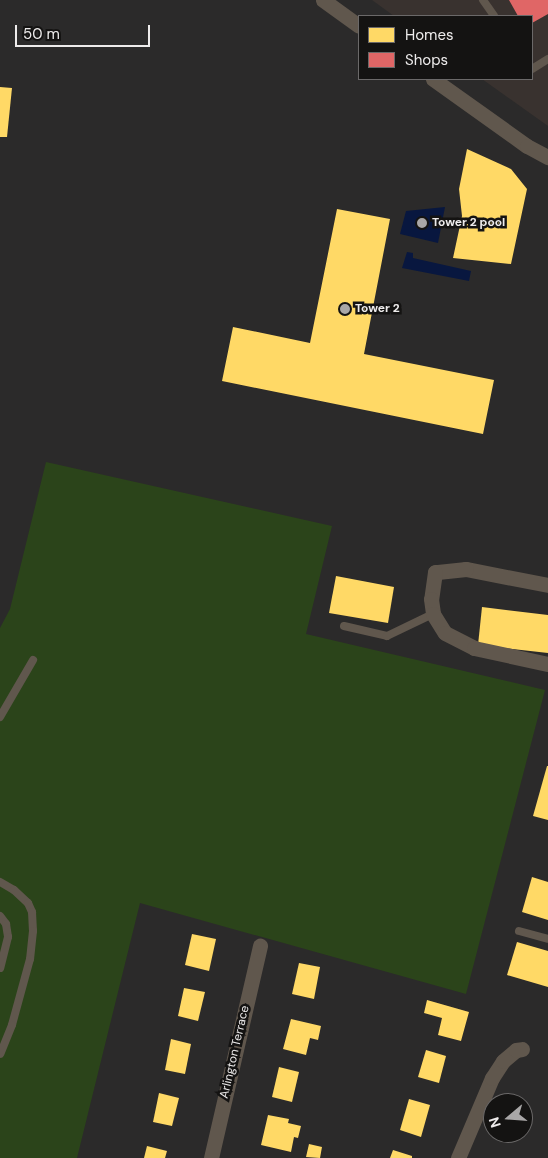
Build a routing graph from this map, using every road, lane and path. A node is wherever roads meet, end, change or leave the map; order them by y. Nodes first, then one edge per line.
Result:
1 (323, 0) edge
2 (483, 0) edge
3 (493, 15) edge
4 (358, 25) edge
5 (548, 59) edge
6 (533, 68) edge
7 (434, 80) edge
8 (548, 157) edge
9 (548, 585) edge
10 (433, 614) junction
11 (344, 626) dead end
12 (33, 660) dead end
13 (548, 664) edge
14 (0, 717) edge
15 (0, 882) edge
16 (0, 916) edge
17 (519, 931) dead end
18 (548, 939) edge
19 (260, 946) dead end
20 (0, 968) edge
21 (522, 1049) dead end
22 (0, 1054) edge
23 (211, 1158) edge
24 (458, 1158) edge

1 - 4 street
2 - 3 lane
5 - 6 lane
7 - 8 street
9 - 10 street
10 - 11 lane
10 - 13 street
12 - 14 lane
15 - 22 lane
16 - 20 lane
17 - 18 lane
19 - 23 street, Arlington Terrace
21 - 24 street

